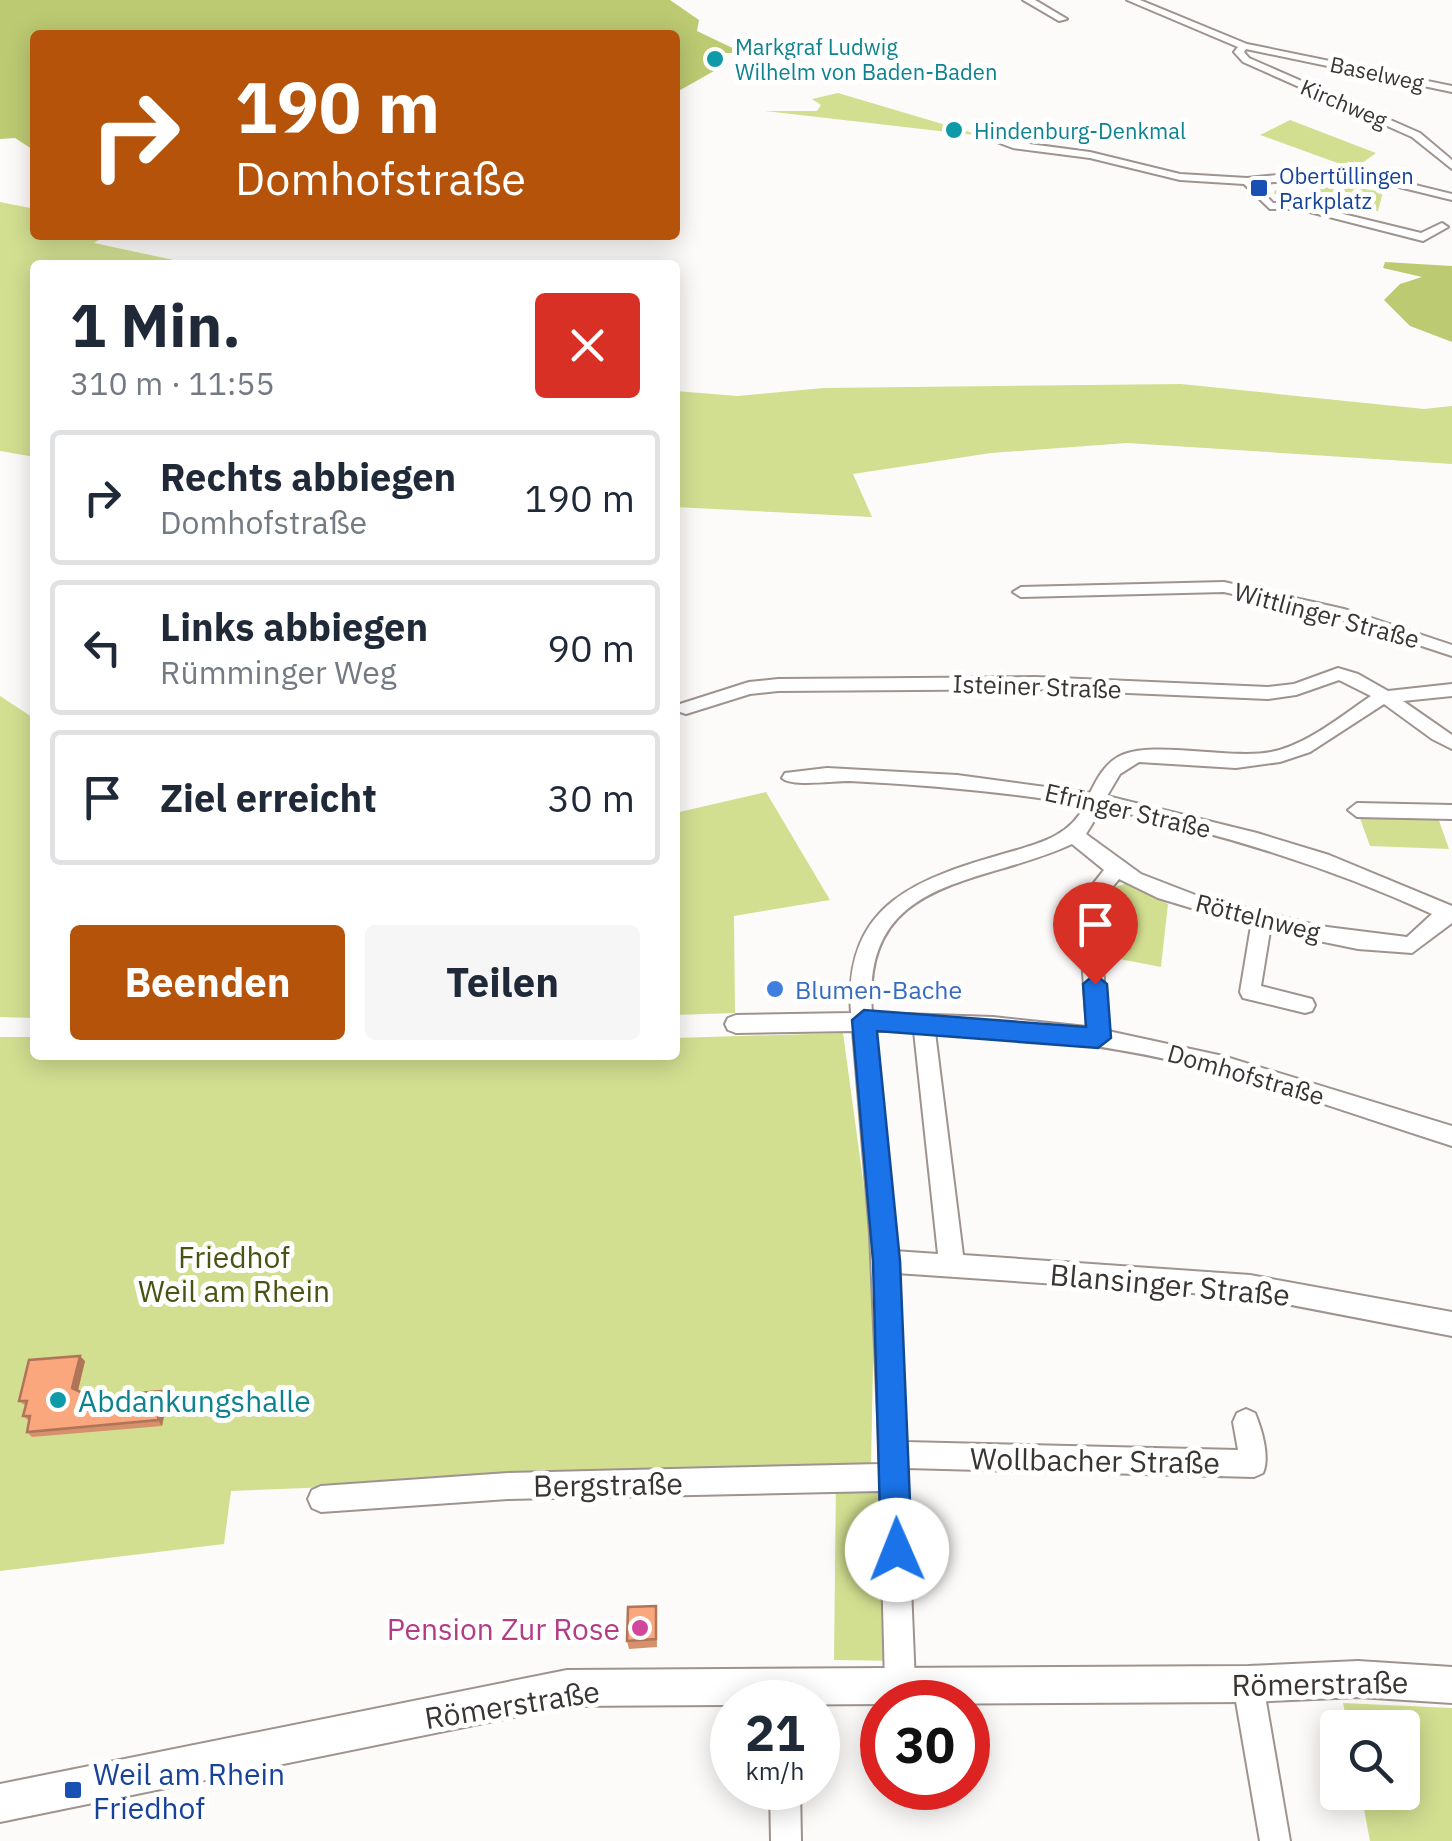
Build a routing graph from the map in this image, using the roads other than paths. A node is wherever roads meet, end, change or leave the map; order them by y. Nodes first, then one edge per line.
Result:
1 (1028, 0) edge
2 (1132, 0) edge
3 (1062, 19) dead end
4 (1244, 46) junction
5 (1452, 89) edge
6 (993, 136) dead end
7 (1452, 166) edge
8 (1247, 181) junction
9 (1452, 197) edge
10 (1442, 227) dead end
11 (1021, 592) dead end
12 (1452, 650) edge
13 (1452, 690) edge
14 (1382, 697) junction
15 (686, 708) dead end
16 (1452, 743) edge
17 (790, 778) dead end
18 (1096, 802) junction
19 (1357, 810) dead end
20 (1452, 812) edge
21 (1074, 835) junction
22 (1117, 868) junction
23 (1449, 914) edge
24 (1262, 918) junction
25 (1305, 1005) dead end
26 (864, 1020) junction
27 (736, 1024) dead end
28 (924, 1025) junction
29 (1098, 1038) junction
30 (1452, 1136) edge
31 (886, 1261) junction
32 (952, 1267) junction
33 (1452, 1324) edge
34 (1246, 1422) dead end
35 (894, 1466) junction
36 (321, 1499) dead end
37 (900, 1680) edge
38 (990, 1684) edge
39 (1248, 1684) junction
40 (1452, 1685) edge
41 (710, 1692) edge
42 (0, 1802) edge
43 (785, 1810) edge
44 (786, 1841) edge
45 (1275, 1841) edge

1 - 3 street
2 - 4 street
4 - 5 street, Baselweg
4 - 7 street, Kirchweg
6 - 8 street
8 - 9 street
8 - 10 street
11 - 12 street, Wittlinger Straße
13 - 14 street
14 - 15 street, Isteiner Straße
14 - 16 street, Isteiner Straße
14 - 18 street
17 - 18 street, Efringer Straße
18 - 21 street
18 - 23 street, Efringer Straße
19 - 20 street
21 - 22 street, Röttelnweg
21 - 26 street
22 - 24 street, Röttelnweg
22 - 29 street
23 - 24 street, Röttelnweg
24 - 25 street
26 - 27 street, Domhofstraße
26 - 28 street, Domhofstraße
26 - 31 street
28 - 29 street, Domhofstraße
28 - 32 street
29 - 30 street, Domhofstraße
31 - 32 street, Blansinger Straße
31 - 35 street
32 - 33 street, Blansinger Straße
34 - 35 street, Wollbacher Straße
35 - 36 street, Bergstraße
35 - 37 street
38 - 39 street, Römerstraße
39 - 40 street, Römerstraße
39 - 45 street
41 - 42 street, Römerstraße
43 - 44 street

